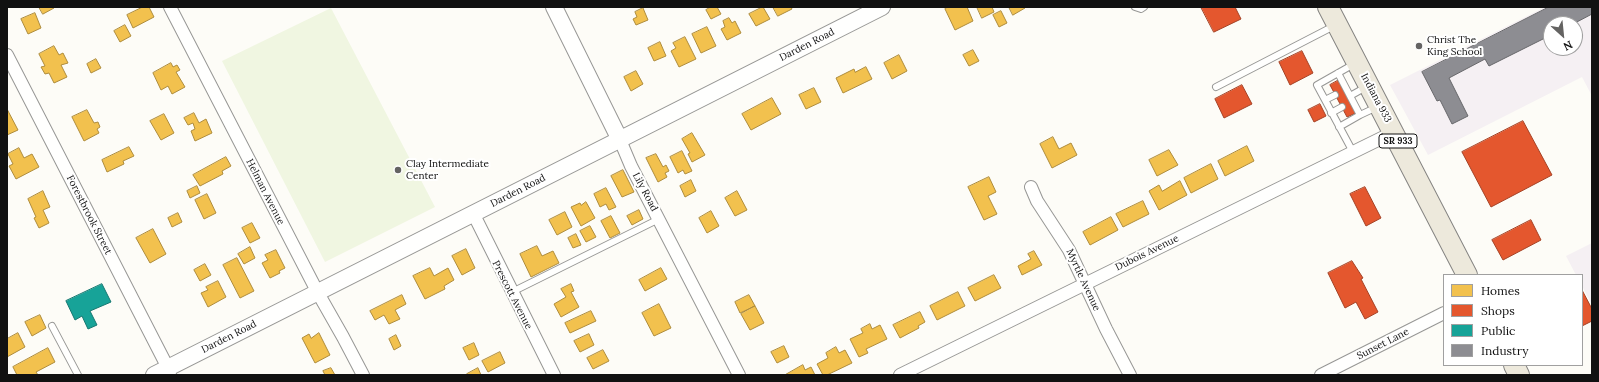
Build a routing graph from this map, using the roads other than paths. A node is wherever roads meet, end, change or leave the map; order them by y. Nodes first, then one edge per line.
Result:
1 (170, 7) edge
2 (554, 7) edge
3 (882, 7) edge
4 (1135, 7) edge
5 (1144, 7) edge
6 (1328, 7) edge
7 (1337, 25) junction
8 (7, 55) edge
9 (1357, 62) junction
10 (1338, 73) junction
11 (1369, 85) junction
12 (1216, 87) dead end
13 (1336, 95) dead end
14 (1325, 100) junction
15 (1351, 100) junction
16 (1380, 105) junction
17 (1342, 107) dead end
18 (1331, 113) junction
19 (1360, 115) junction
20 (1339, 127) junction
21 (1394, 132) junction
22 (620, 140) junction
23 (1352, 152) junction
24 (1031, 187) dead end
25 (473, 213) junction
26 (659, 219) junction
27 (1466, 274) edge
28 (1086, 283) junction
29 (511, 292) junction
30 (318, 293) junction
31 (1443, 314) edge
32 (52, 326) dead end
33 (1514, 366) edge
34 (164, 373) edge
35 (78, 375) edge
36 (363, 375) edge
37 (554, 375) edge
38 (739, 375) edge
39 (900, 375) edge
40 (1130, 375) edge
41 (1321, 375) edge
42 (1519, 375) edge

1 - 30 street, Helman Avenue
2 - 22 street, Lily Road
3 - 22 street, Darden Road
4 - 5 lane
6 - 7 main road, Indiana 933 / SR 933
7 - 9 main road, Indiana 933 / SR 933
7 - 12 lane
8 - 34 street, Forestbrook Street
9 - 10 lane
9 - 11 main road, Indiana 933 / SR 933
10 - 14 lane
10 - 15 lane
11 - 15 lane
11 - 16 main road, Indiana 933 / SR 933
13 - 14 lane
14 - 18 lane
15 - 19 lane
16 - 19 lane
16 - 21 main road, Indiana 933 / SR 933
17 - 18 lane
18 - 20 lane
19 - 20 lane
20 - 23 lane
21 - 23 street, Dubois Avenue
21 - 27 main road, Indiana 933 / SR 933
22 - 25 street, Darden Road
22 - 26 street, Lily Road
23 - 28 street, Dubois Avenue
24 - 28 street, Myrtle Avenue
25 - 29 street, Prescott Avenue
25 - 30 street, Darden Road
26 - 29 lane
26 - 38 street, Lily Road
28 - 39 street, Dubois Avenue
28 - 40 street, Myrtle Avenue
29 - 37 street, Prescott Avenue
30 - 34 street, Darden Road
30 - 36 street, Helman Avenue
31 - 41 street, Sunset Lane
32 - 35 lane
33 - 42 main road

